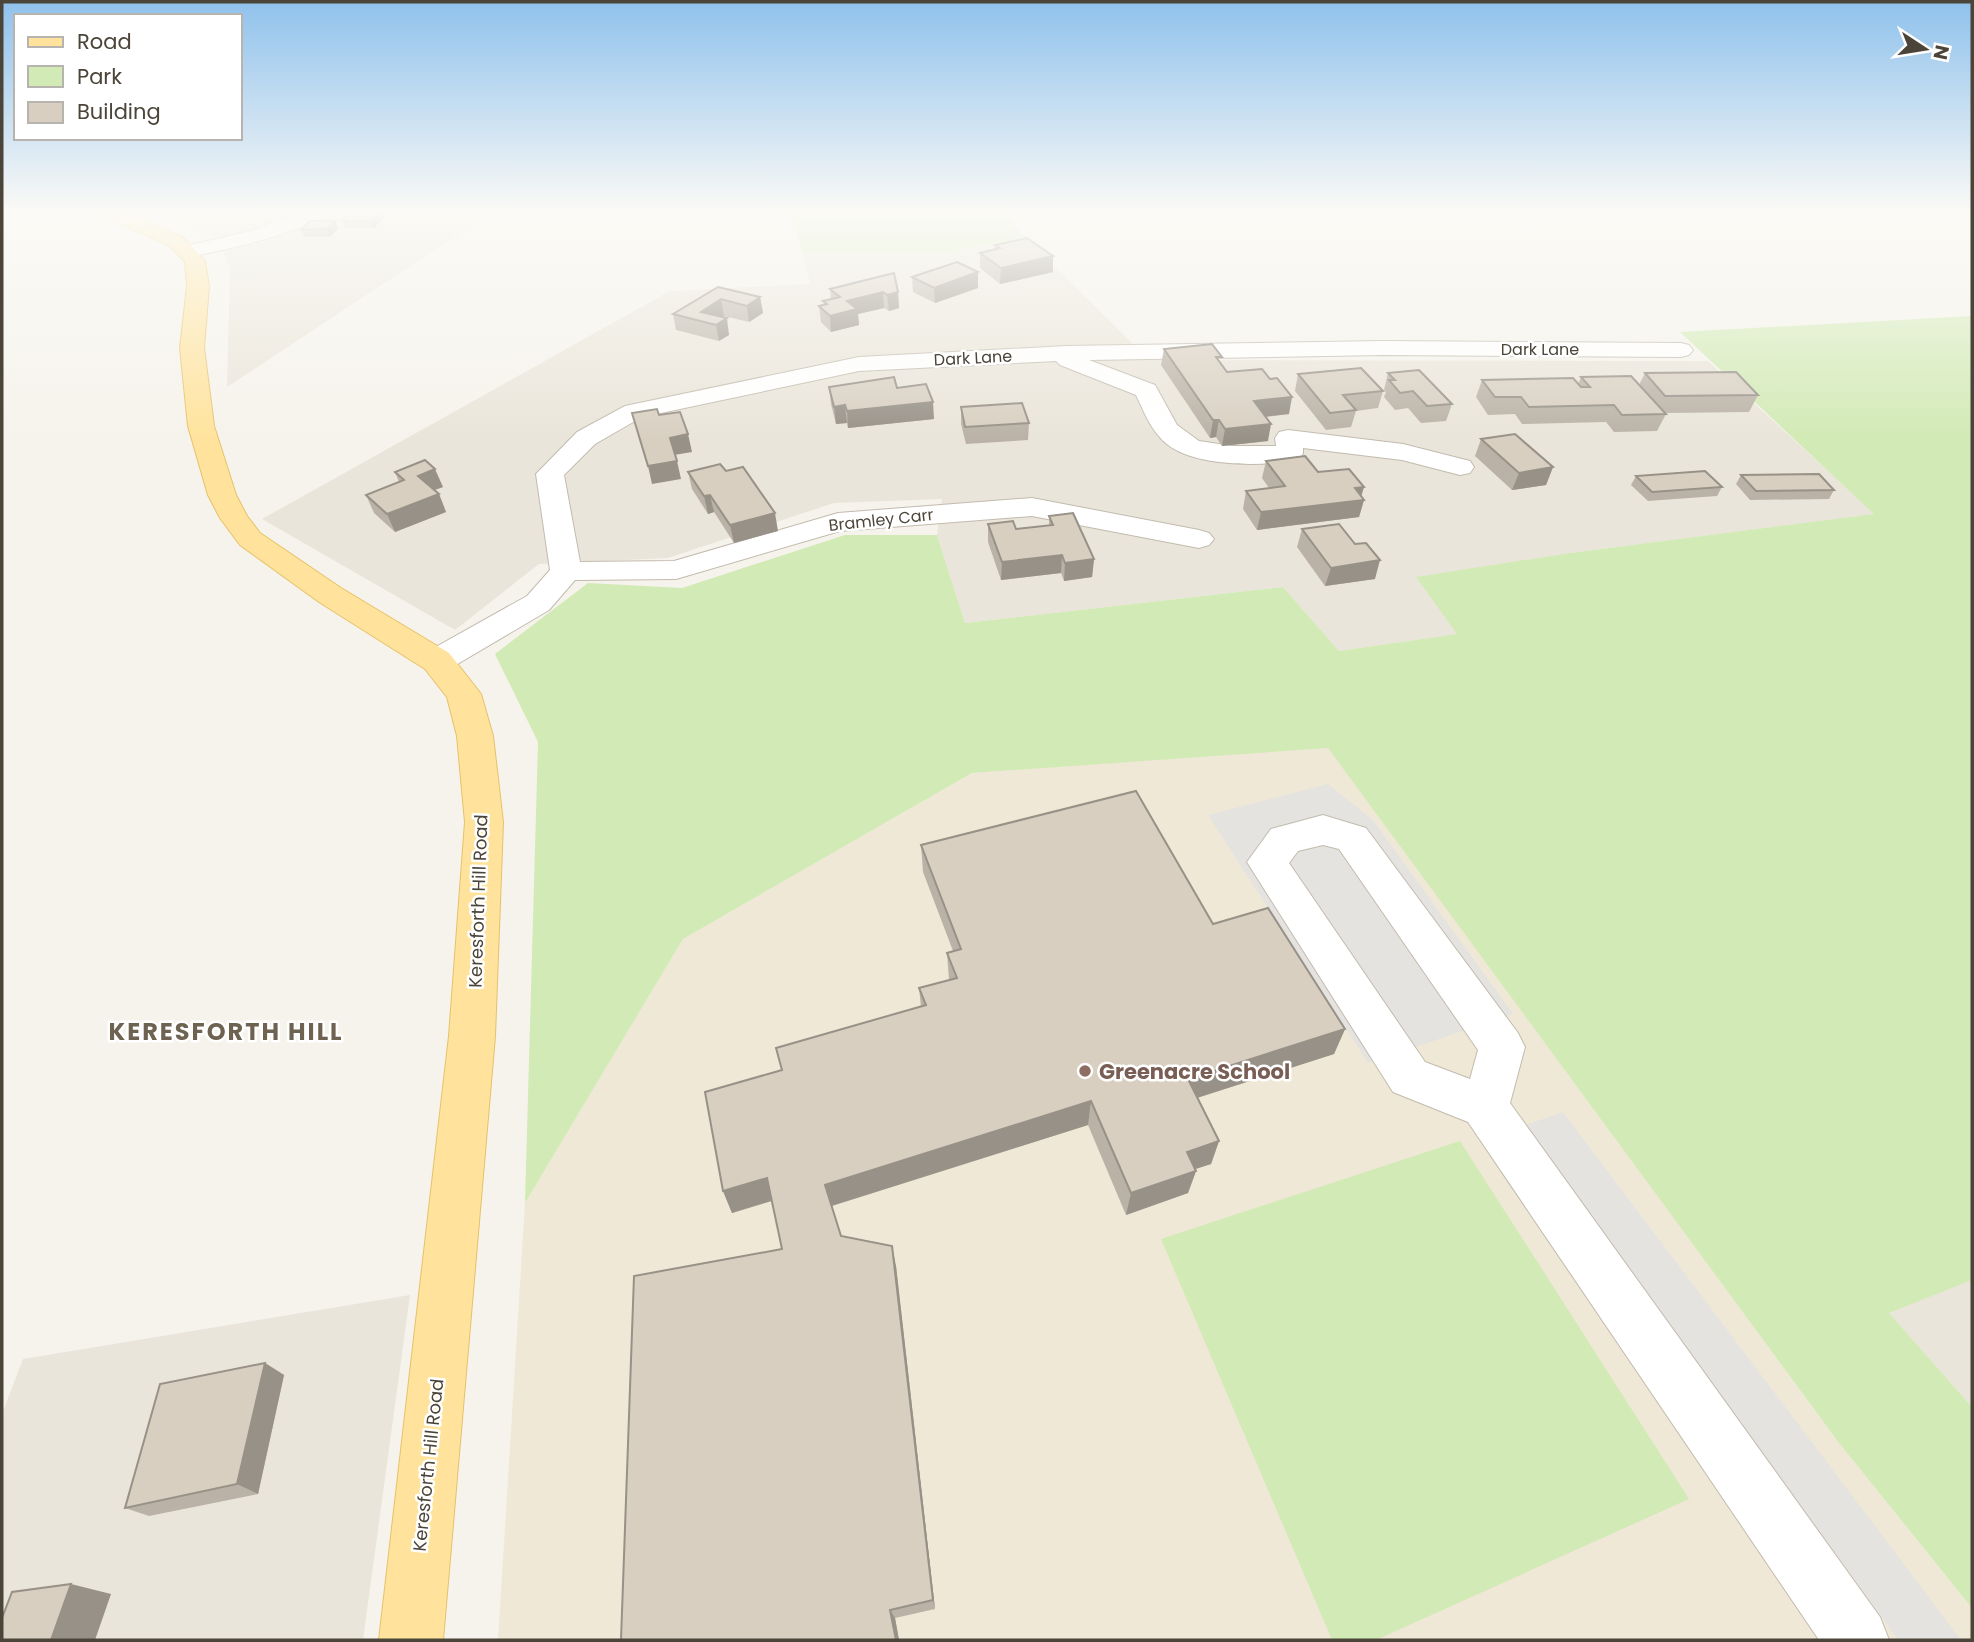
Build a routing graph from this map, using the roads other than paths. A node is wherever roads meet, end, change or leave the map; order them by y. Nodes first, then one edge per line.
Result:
1 (198, 287) edge
2 (1681, 350) dead end
3 (1052, 354) junction
4 (1460, 467) dead end
5 (1199, 539) dead end
6 (566, 571) junction
7 (437, 661) junction
8 (1485, 1107) junction
9 (411, 1640) edge
10 (1857, 1640) edge

1 - 7 main road, Keresforth Hill Road
2 - 3 street, Dark Lane
3 - 4 street
3 - 6 street, Dark Lane
5 - 6 street, Bramley Carr
6 - 7 street
7 - 9 main road, Keresforth Hill Road
8 - 8 street
8 - 10 street

